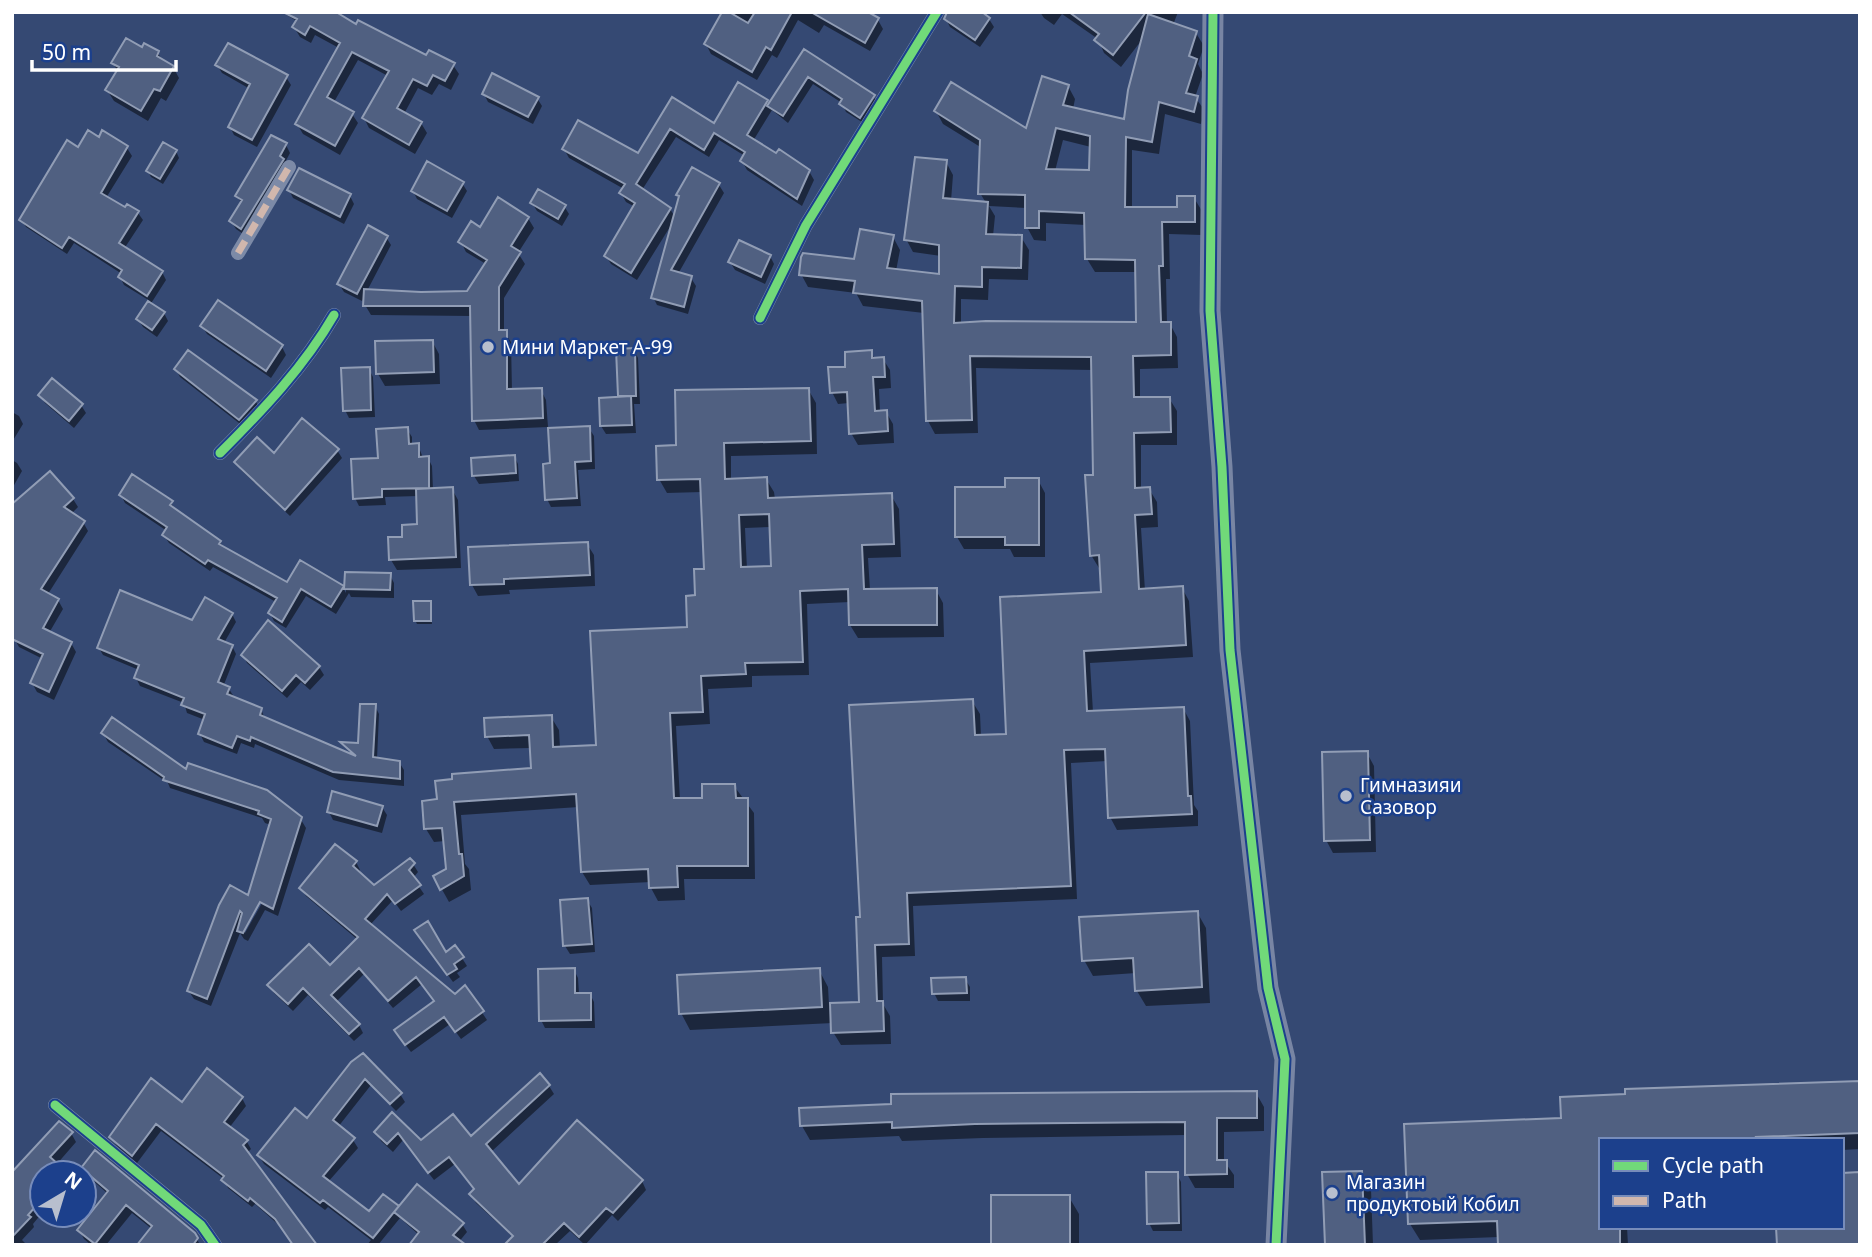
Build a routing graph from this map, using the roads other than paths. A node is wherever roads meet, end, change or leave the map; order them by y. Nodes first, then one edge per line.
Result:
1 (937, 12) edge
2 (1213, 12) edge
3 (289, 167) dead end
4 (238, 253) dead end
5 (334, 315) dead end
6 (760, 318) dead end
7 (220, 453) dead end
8 (55, 1105) dead end
9 (215, 1245) edge
10 (1276, 1245) edge

1 - 6 street
2 - 10 street
3 - 4 street
5 - 7 street
8 - 9 street

